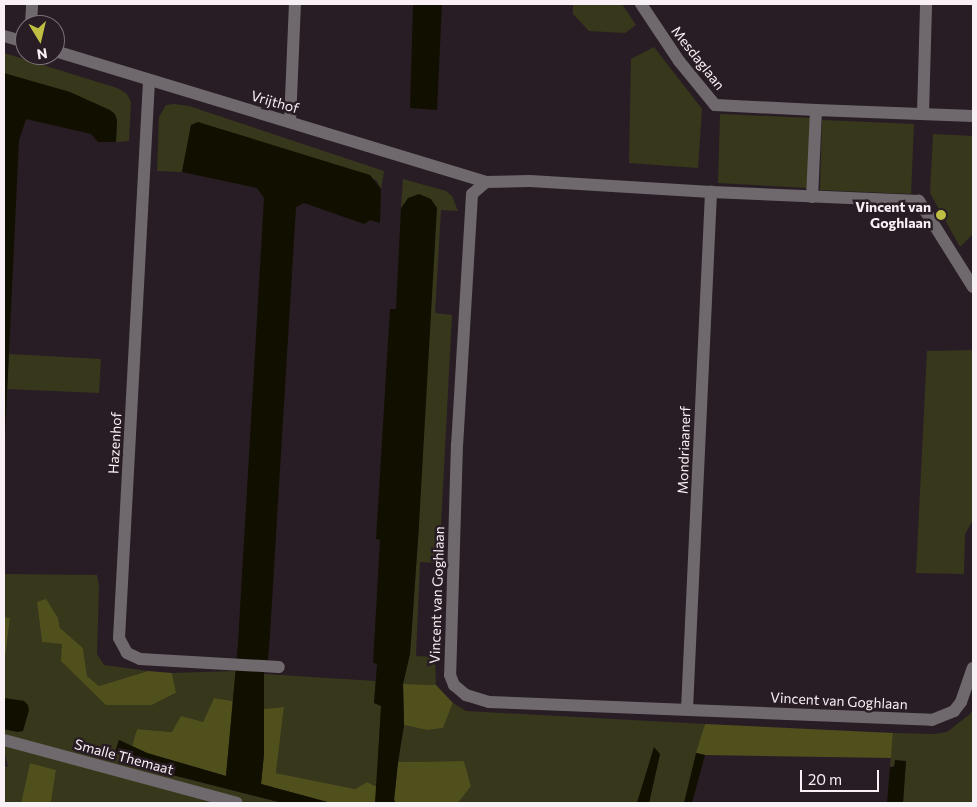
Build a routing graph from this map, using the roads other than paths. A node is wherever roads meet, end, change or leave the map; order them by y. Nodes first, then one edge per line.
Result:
1 (295, 4) edge
2 (640, 4) edge
3 (926, 4) edge
4 (65, 54) edge
5 (148, 81) junction
6 (816, 110) junction
7 (923, 114) junction
8 (973, 116) edge
9 (290, 122) junction
10 (486, 182) junction
11 (711, 192) junction
12 (812, 197) junction
13 (973, 287) edge
14 (279, 667) dead end
15 (973, 668) edge
16 (688, 709) junction
17 (4, 740) edge
18 (237, 803) edge

1 - 9 street
2 - 6 street, Mesdaglaan
3 - 7 street
4 - 5 street, Vrijthof
5 - 9 street, Vrijthof
5 - 14 street, Hazenhof
6 - 7 street
6 - 12 street
7 - 8 street
9 - 10 street, Vrijthof
10 - 11 street
10 - 16 street, Vincent van Goghlaan
11 - 12 street
11 - 16 street, Mondriaanerf
12 - 13 street
15 - 16 street, Vincent van Goghlaan
17 - 18 street, Smalle Themaat

